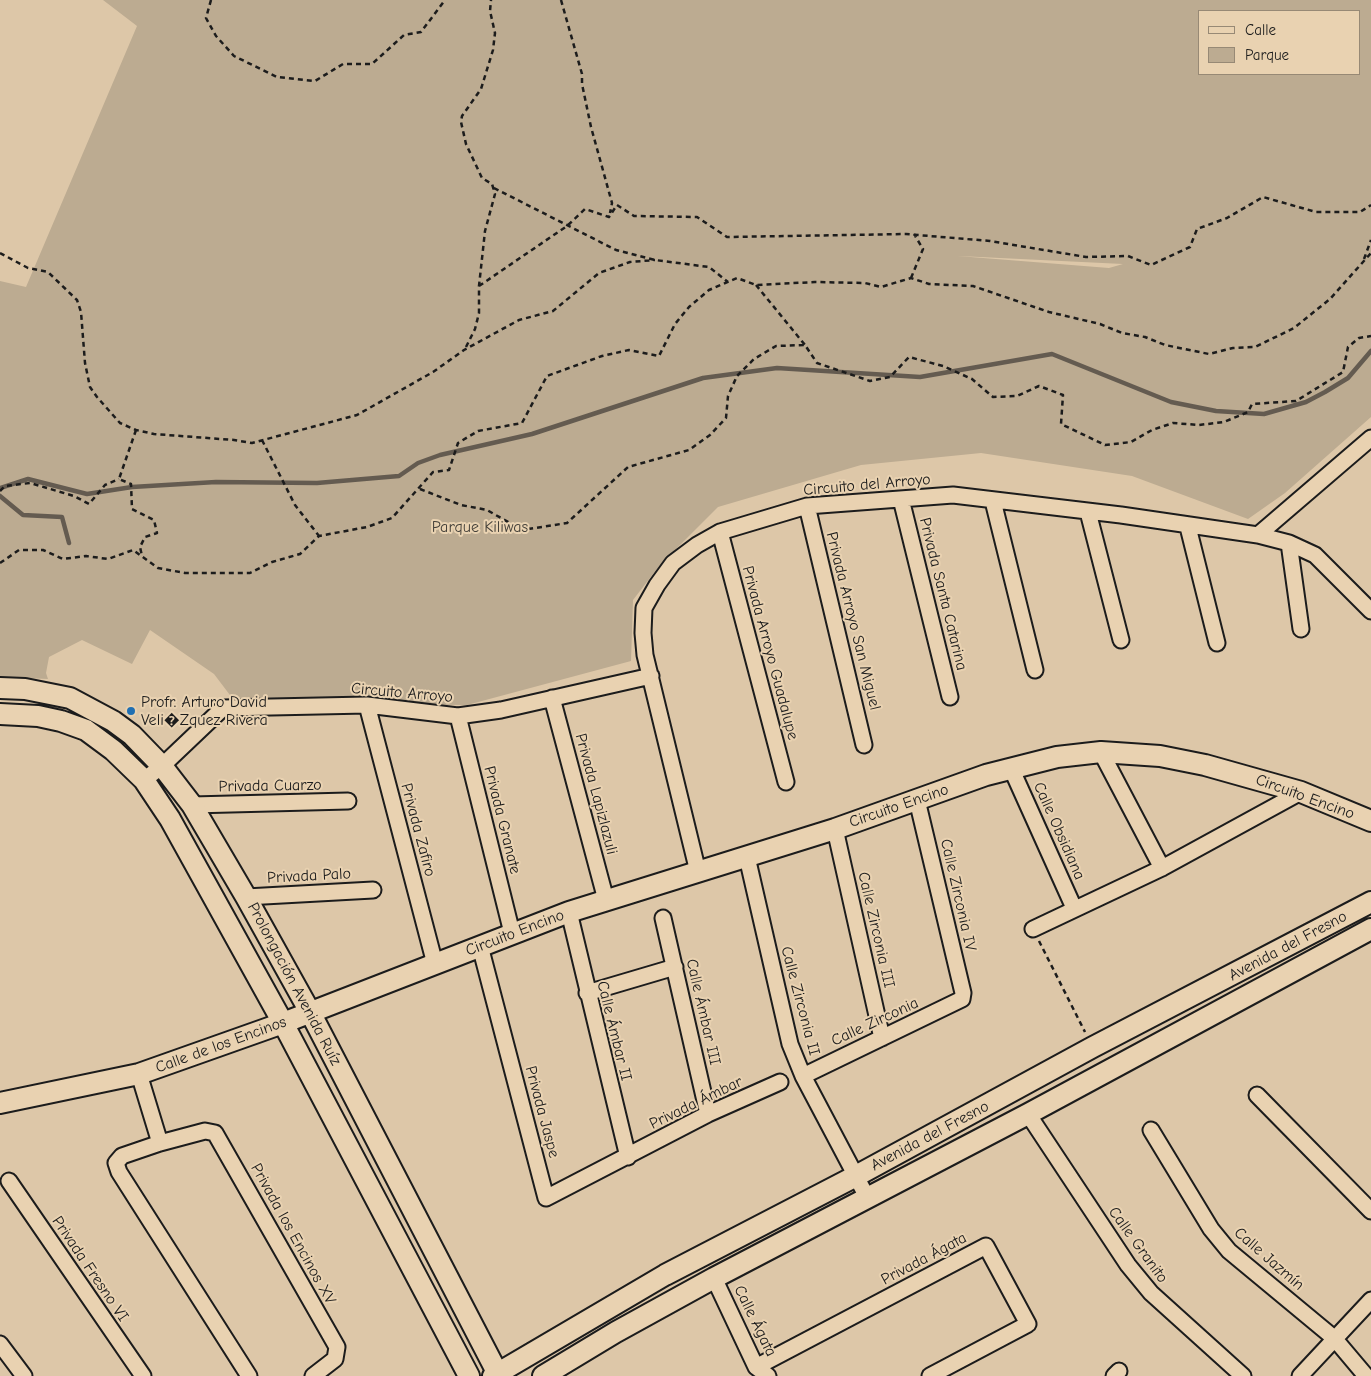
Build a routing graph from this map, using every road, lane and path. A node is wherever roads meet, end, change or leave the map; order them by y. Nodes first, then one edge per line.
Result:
1 (211, 0) edge
2 (445, 0) edge
3 (491, 0) edge
4 (561, 0) edge
5 (494, 188) junction
6 (1371, 205) edge
7 (609, 217) junction
8 (567, 226) junction
9 (914, 234) junction
10 (1371, 240) edge
11 (0, 253) edge
12 (1371, 253) edge
13 (655, 260) junction
14 (1364, 260) junction
15 (911, 278) junction
16 (728, 282) junction
17 (756, 285) junction
18 (479, 286) junction
19 (1371, 336) edge
20 (805, 345) junction
21 (464, 350) junction
22 (136, 430) junction
23 (1371, 438) edge
24 (262, 440) junction
25 (119, 479) junction
26 (420, 489) junction
27 (0, 491) edge
28 (901, 499) junction
29 (993, 501) junction
30 (807, 506) junction
31 (1088, 512) junction
32 (1188, 527) junction
33 (720, 532) junction
34 (320, 536) junction
35 (1258, 536) junction
36 (1289, 543) junction
37 (142, 557) junction
38 (0, 563) edge
39 (1371, 611) edge
40 (1301, 629) dead end
41 (1122, 640) dead end
42 (1217, 643) dead end
43 (1035, 670) dead end
44 (651, 676) junction
45 (0, 688) edge
46 (950, 697) dead end
47 (552, 698) junction
48 (367, 705) junction
49 (0, 714) edge
50 (458, 716) junction
51 (864, 745) dead end
52 (1101, 752) junction
53 (162, 766) junction
54 (1011, 768) junction
55 (144, 780) junction
56 (786, 782) dead end
57 (1301, 792) junction
58 (917, 800) junction
59 (348, 802) dead end
60 (192, 805) junction
61 (1371, 821) edge
62 (835, 829) junction
63 (747, 857) junction
64 (1162, 868) junction
65 (698, 872) junction
66 (373, 890) dead end
67 (246, 897) junction
68 (606, 900) junction
69 (1371, 902) edge
70 (1074, 908) junction
71 (569, 912) junction
72 (662, 918) dead end
73 (1033, 929) joint
74 (1371, 929) edge
75 (512, 933) junction
76 (480, 946) junction
77 (435, 964) junction
78 (675, 967) junction
79 (587, 993) junction
80 (962, 998) joint
81 (310, 1012) junction
82 (283, 1023) junction
83 (882, 1038) junction
84 (1093, 1047) junction
85 (139, 1074) junction
86 (803, 1076) junction
87 (780, 1082) dead end
88 (1257, 1095) dead end
89 (0, 1104) edge
90 (708, 1114) junction
91 (1028, 1114) junction
92 (1151, 1130) dead end
93 (160, 1143) junction
94 (628, 1157) junction
95 (856, 1176) junction
96 (9, 1181) dead end
97 (868, 1198) junction
98 (1371, 1211) edge
99 (714, 1278) junction
100 (1371, 1300) edge
101 (1334, 1338) junction
102 (0, 1344) edge
103 (756, 1367) junction
104 (496, 1375) edge
105 (24, 1376) edge
106 (142, 1376) edge
107 (249, 1376) edge
108 (314, 1376) edge
109 (468, 1376) edge
110 (543, 1376) edge
111 (768, 1376) edge
112 (930, 1376) edge
113 (1243, 1376) edge
114 (1300, 1376) edge
115 (1366, 1376) edge

1 - 2 path
3 - 5 path
4 - 7 path
5 - 8 path
5 - 18 path
6 - 9 path
7 - 8 path
7 - 9 path
8 - 13 path
8 - 18 path
9 - 15 path
10 - 14 path
11 - 22 path
12 - 14 path
13 - 16 path
13 - 21 path
14 - 15 path
15 - 17 path
16 - 17 path
16 - 26 path
17 - 20 path
18 - 21 path
19 - 20 path
20 - 26 path
21 - 24 path
22 - 24 path
22 - 25 path
23 - 35 street
24 - 34 path
25 - 27 path
25 - 37 path
26 - 34 path
28 - 29 street, Circuito del Arroyo
28 - 30 street, Circuito del Arroyo
28 - 46 street, Privada Santa Catarina
29 - 31 street, Circuito del Arroyo
29 - 43 street
30 - 33 street, Circuito del Arroyo
30 - 51 street, Privada Arroyo San Miguel
31 - 32 street, Circuito del Arroyo
31 - 41 street
32 - 35 street, Circuito del Arroyo
32 - 42 street
33 - 44 street, Circuito del Arroyo
33 - 56 street, Privada Arroyo Guadalupe
34 - 37 path
35 - 36 street, Circuito del Arroyo
36 - 39 street, Circuito del Arroyo
36 - 40 street
37 - 38 path
44 - 47 street, Circuito Arroyo
44 - 65 street, Circuito del Arroyo
45 - 53 street, Prolongación Avenida Ruíz
47 - 50 street, Circuito Arroyo
47 - 68 street, Privada Lapizlazuli
48 - 50 street, Circuito Arroyo
48 - 53 street, Circuito Arroyo
48 - 77 street, Privada Zafiro
49 - 55 street, Prolongación Avenida Ruíz
50 - 75 street, Privada Granate
52 - 54 street, Circuito Encino
52 - 57 street, Circuito Encino
52 - 64 street
53 - 55 street, Circuito Arroyo
53 - 60 street, Prolongación Avenida Ruíz
54 - 58 street, Circuito Encino
54 - 70 street, Calle Obsidiana
55 - 82 street, Prolongación Avenida Ruíz
57 - 61 street, Circuito Encino
57 - 64 street, Calle Obsidiana
58 - 62 street, Circuito Encino
58 - 80 street, Calle Zirconia IV
59 - 60 street, Privada Cuarzo
60 - 67 street, Prolongación Avenida Ruíz
62 - 63 street, Circuito Encino
62 - 83 street, Calle Zirconia III
63 - 65 street, Circuito Encino
63 - 86 street, Calle Zirconia II
64 - 70 street, Calle Obsidiana
65 - 68 street, Circuito Encino
66 - 67 street, Privada Palo
67 - 81 street, Prolongación Avenida Ruíz
68 - 71 street, Circuito Encino
69 - 84 street, Avenida del Fresno
70 - 73 street, Calle Obsidiana
71 - 75 street, Circuito Encino
71 - 79 street, Calle Ámbar II
72 - 78 street, Calle Ámbar III
73 - 84 path
74 - 91 street, Avenida del Fresno
75 - 76 street, Circuito Encino
76 - 77 street, Circuito Encino
76 - 94 street, Privada Jaspe
77 - 81 street, Calle de los Encinos
78 - 79 street
78 - 90 street, Calle Ámbar III
79 - 94 street, Calle Ámbar II
80 - 83 street, Calle Zirconia
81 - 82 street, Calle de los Encinos
81 - 104 street, Prolongación Avenida Ruíz
82 - 85 street, Calle de los Encinos
82 - 109 street, Prolongación Avenida Ruíz
83 - 86 street, Calle Zirconia
84 - 95 street, Avenida del Fresno
85 - 89 street, Calle de los Encinos
85 - 93 street
86 - 95 street, Calle Zirconia II
87 - 90 street, Privada Ámbar
88 - 98 street
90 - 94 street, Privada Ámbar
91 - 97 street, Avenida del Fresno
91 - 113 street, Calle Granito
92 - 101 street, Calle Jazmín
93 - 107 street
93 - 108 street, Privada los Encinos XV
95 - 97 street, Calle Zirconia II
95 - 104 street, Avenida del Fresno
96 - 106 street, Privada Fresno VI
97 - 99 street, Avenida del Fresno
99 - 103 street, Calle Ágata
99 - 110 street, Avenida del Fresno
100 - 101 street
101 - 114 street
101 - 115 street, Calle Jazmín
102 - 105 street
103 - 111 street, Calle Ágata
103 - 112 street, Privada Ágata

